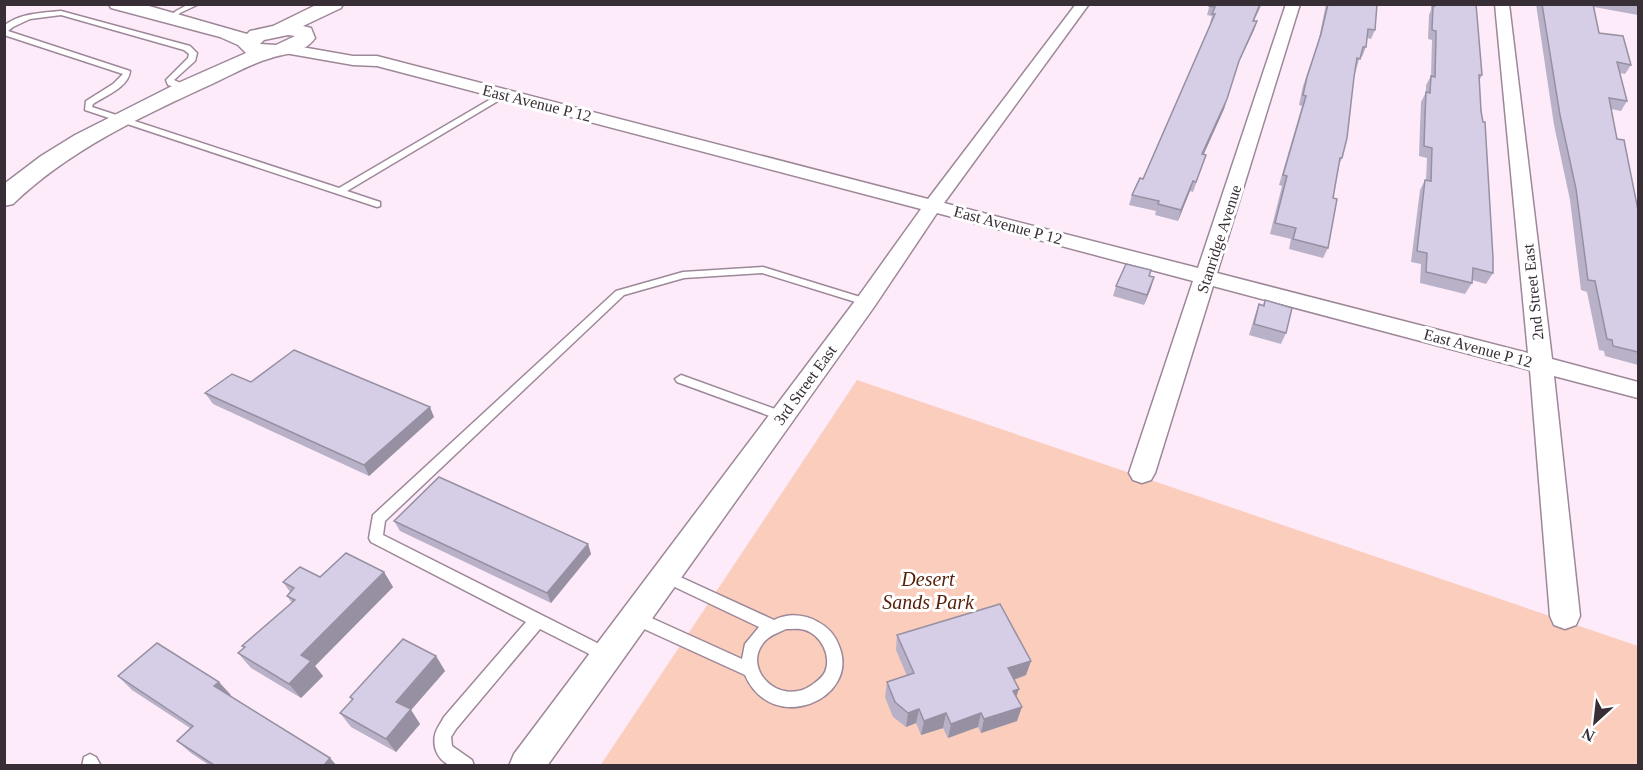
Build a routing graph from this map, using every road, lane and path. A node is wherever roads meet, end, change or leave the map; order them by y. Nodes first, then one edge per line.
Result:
1 (196, 4) edge
2 (334, 4) edge
3 (349, 4) edge
4 (1083, 4) edge
5 (1293, 4) edge
6 (1502, 4) edge
7 (126, 5) edge
8 (171, 19) junction
9 (4, 32) edge
10 (304, 35) junction
11 (278, 43) junction
12 (248, 45) junction
13 (377, 61) junction
14 (184, 88) junction
15 (504, 95) junction
16 (122, 119) junction
17 (340, 191) junction
18 (4, 198) edge
19 (377, 204) dead end
20 (933, 205) junction
21 (1207, 278) junction
22 (866, 302) junction
23 (1541, 365) junction
24 (681, 379) dead end
25 (1638, 390) edge
26 (782, 416) junction
27 (1142, 473) dead end
28 (665, 576) junction
29 (1565, 616) dead end
30 (635, 618) junction
31 (538, 620) junction
32 (772, 626) junction
33 (607, 656) junction
34 (748, 669) junction
35 (466, 765) edge
36 (526, 765) edge

1 - 8 lane
2 - 11 street
3 - 10 street
4 - 20 street, 3rd Street East
5 - 21 street, Stanridge Avenue
6 - 23 street, 2nd Street East
7 - 8 street
8 - 12 street
9 - 14 lane
9 - 16 lane
10 - 11 street
10 - 13 street, East Avenue P 12
11 - 12 street
11 - 13 street, East Avenue P 12
11 - 14 street
12 - 14 street
13 - 15 street, East Avenue P 12
14 - 16 street
15 - 17 lane
15 - 20 street, East Avenue P 12
16 - 17 lane
16 - 18 street
17 - 19 lane
20 - 21 street, East Avenue P 12
20 - 22 street, 3rd Street East
21 - 23 street, East Avenue P 12
21 - 27 street, Stanridge Avenue
22 - 26 street, 3rd Street East
22 - 31 lane
23 - 25 street, East Avenue P 12
23 - 29 street, 2nd Street East
24 - 26 lane
26 - 28 street, 3rd Street East
28 - 30 street, 3rd Street East
28 - 32 lane
30 - 33 street, 3rd Street East
30 - 34 lane
31 - 33 lane
31 - 35 lane
32 - 34 lane
32 - 34 lane
33 - 36 street, 3rd Street East

